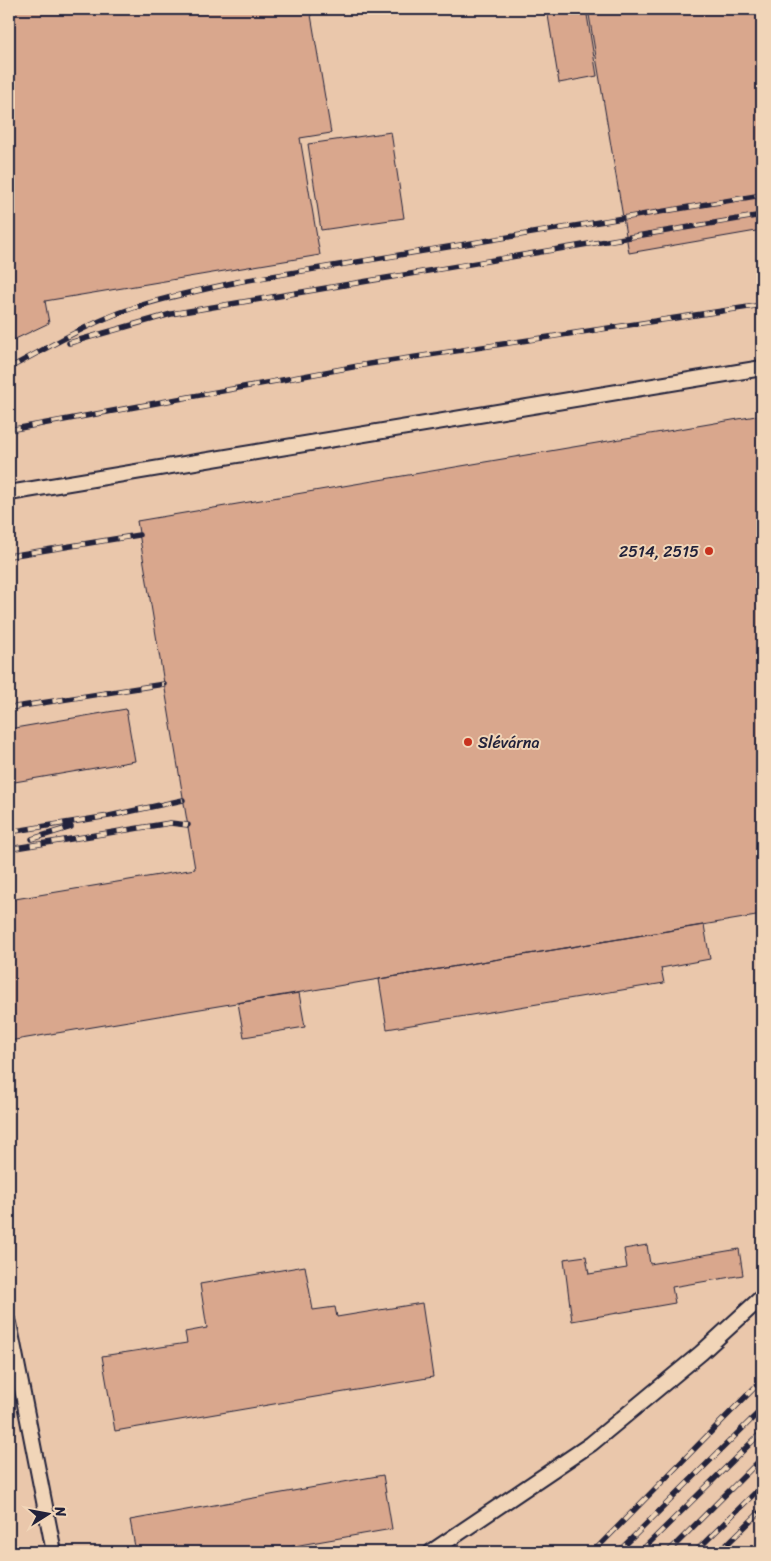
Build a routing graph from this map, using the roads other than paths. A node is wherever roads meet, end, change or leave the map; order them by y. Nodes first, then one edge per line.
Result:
1 (762, 368) edge
2 (9, 493) edge
3 (762, 1297) edge
4 (9, 1323) edge
5 (54, 1552) edge
6 (431, 1552) edge

1 - 2 lane
3 - 6 lane
4 - 5 lane

